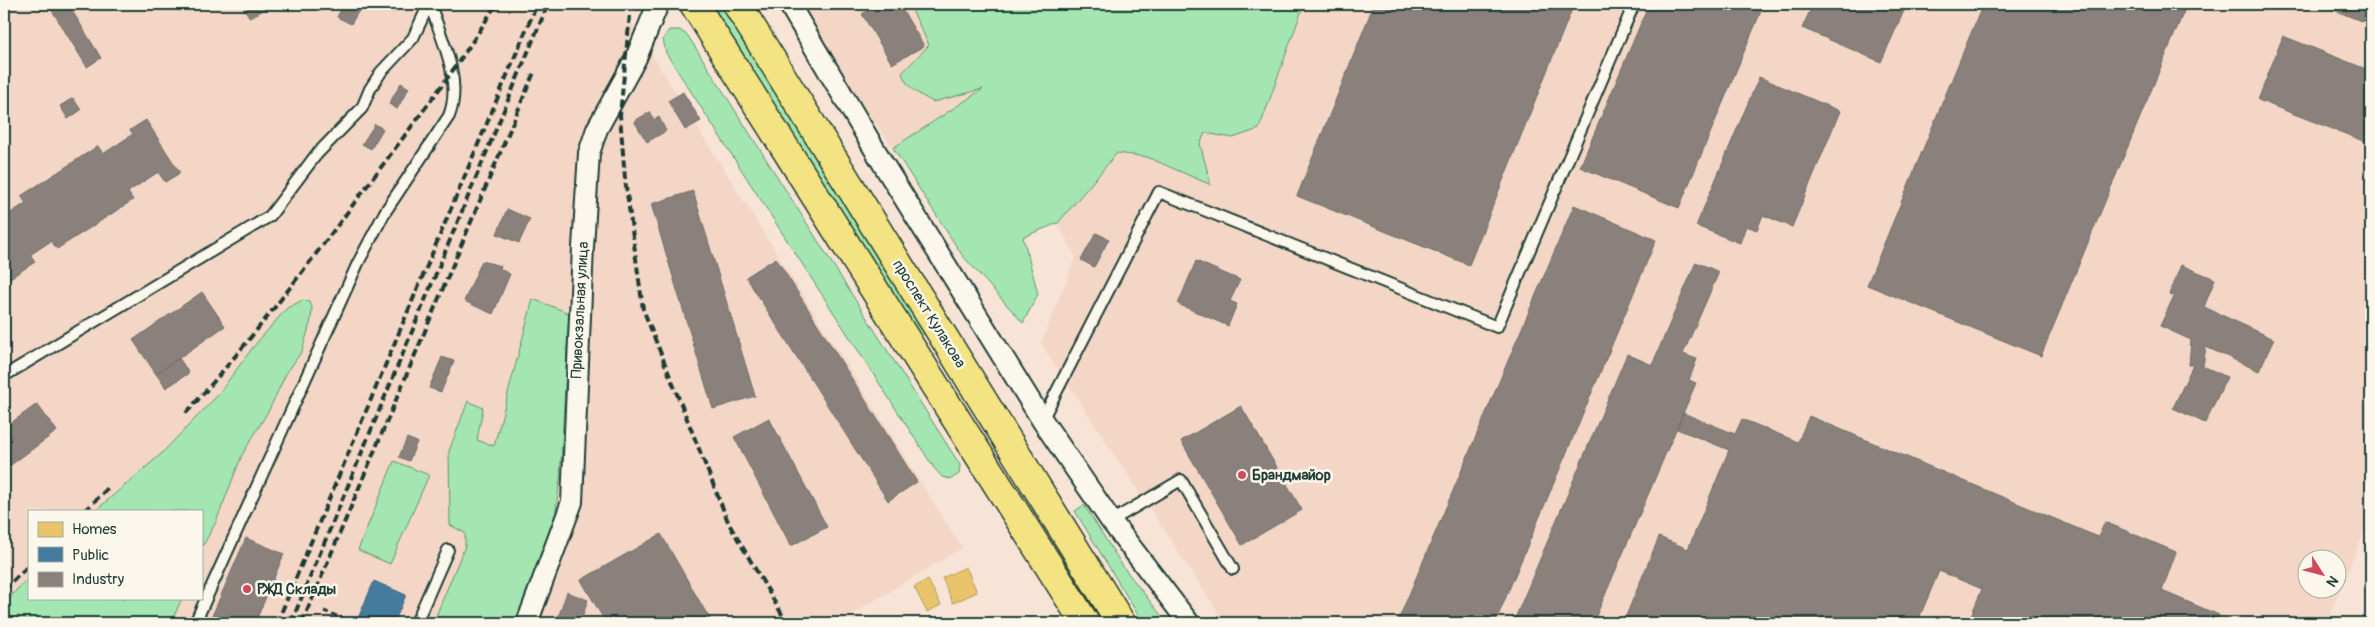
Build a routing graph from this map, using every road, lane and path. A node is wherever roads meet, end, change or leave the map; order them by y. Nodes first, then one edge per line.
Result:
1 (429, 4) edge
2 (658, 4) edge
3 (737, 4) edge
4 (789, 4) edge
5 (1634, 4) edge
6 (699, 12) edge
7 (4, 376) edge
8 (1042, 420) junction
9 (1111, 521) junction
10 (448, 550) dead end
11 (1233, 569) dead end
12 (324, 611) dead end
13 (196, 623) edge
14 (354, 623) edge
15 (416, 623) edge
16 (527, 623) edge
17 (1085, 623) edge
18 (1121, 623) edge
19 (1190, 623) edge

1 - 7 lane
1 - 13 lane
2 - 16 street, Привокзальная улица
3 - 18 main road, проспект Кулакова
4 - 8 street
5 - 8 lane
6 - 17 main road
8 - 9 street
9 - 11 lane
9 - 19 street
10 - 15 lane
12 - 14 path

